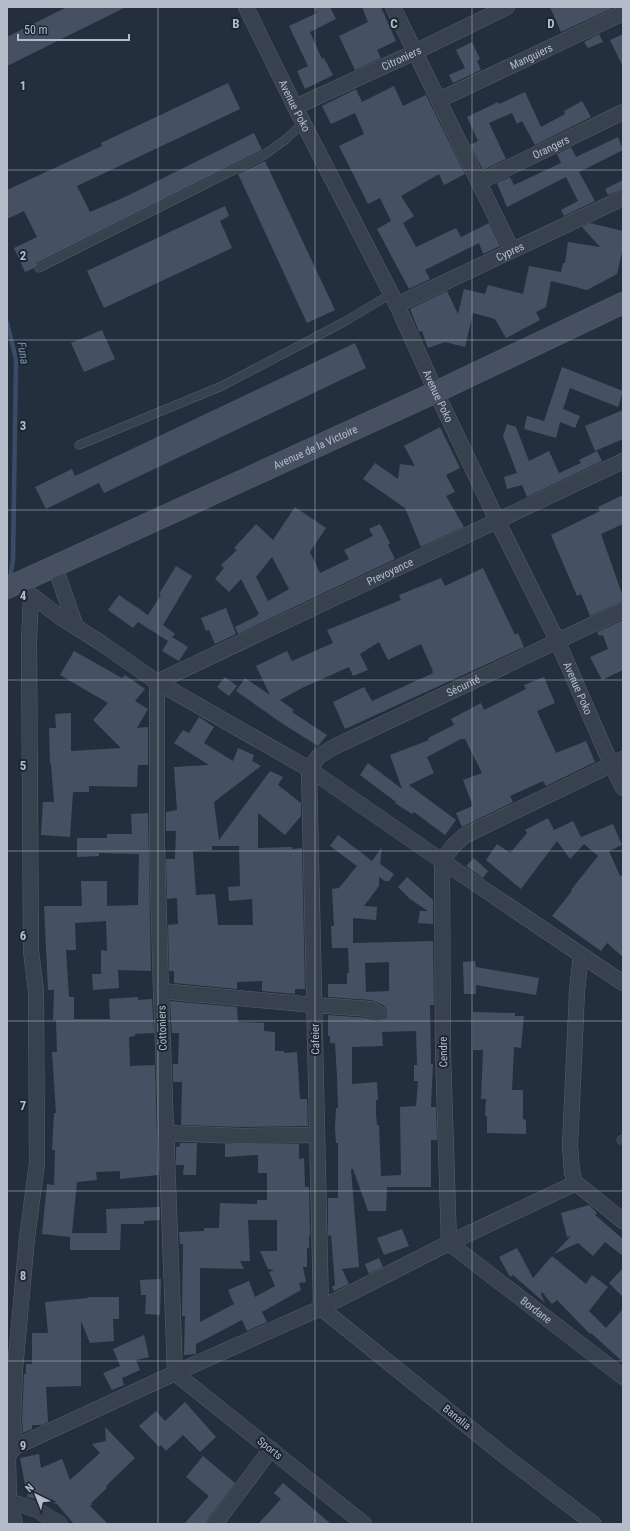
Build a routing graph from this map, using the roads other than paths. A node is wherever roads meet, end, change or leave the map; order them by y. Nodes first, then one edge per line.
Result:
1 (393, 7) edge
2 (507, 7) edge
3 (250, 8) edge
4 (623, 13) edge
5 (416, 52) junction
6 (439, 100) junction
7 (295, 107) junction
8 (623, 112) edge
9 (303, 123) junction
10 (479, 182) junction
11 (623, 198) edge
12 (512, 250) junction
13 (39, 268) dead end
14 (394, 299) junction
15 (623, 303) edge
16 (436, 392) junction
17 (79, 445) dead end
18 (623, 461) edge
19 (497, 520) junction
20 (54, 567) junction
21 (18, 588) edge
22 (623, 610) edge
23 (76, 627) junction
24 (557, 640) junction
25 (157, 682) junction
26 (617, 762) edge
27 (309, 769) junction
28 (623, 788) edge
29 (442, 861) junction
30 (581, 955) junction
31 (623, 983) edge
32 (161, 991) junction
33 (314, 1005) junction
34 (378, 1013) dead end
35 (166, 1133) junction
36 (317, 1135) junction
37 (576, 1183) junction
38 (623, 1221) edge
39 (449, 1243) junction
40 (321, 1308) junction
41 (175, 1373) junction
42 (623, 1377) edge
43 (15, 1447) junction
44 (271, 1449) junction
45 (9, 1500) junction
46 (15, 1524) edge
47 (60, 1524) edge
48 (215, 1524) edge
49 (364, 1524) edge
50 (594, 1524) edge

1 - 5 street
2 - 5 street, Citroniers
3 - 7 street, Avenue Poko
4 - 6 street, Manguiers
5 - 6 street
5 - 7 street, Citroniers
6 - 10 street
7 - 9 street, Avenue Poko
8 - 10 street, Orangers
9 - 13 lane
9 - 14 street, Avenue Poko
10 - 12 street
11 - 12 street, Cypres
12 - 14 street, Cypres
14 - 16 street, Avenue Poko
14 - 17 lane
15 - 16 main road, Avenue de la Victoire
16 - 19 street, Avenue Poko
16 - 20 main road, Avenue de la Victoire
18 - 19 street, Prevoyance
19 - 24 street, Avenue Poko
19 - 25 street, Prevoyance
20 - 21 main road, Avenue de la Victoire
20 - 23 street
21 - 23 street
21 - 43 street
22 - 24 street, Sécurité
23 - 25 street
24 - 26 street, Avenue Poko
24 - 27 street, Sécurité
25 - 27 street
25 - 32 street, Cottoniers
26 - 28 street, Avenue Poko
26 - 29 street
27 - 29 street
27 - 33 street, Cafeier
29 - 30 street
29 - 39 street, Cendre
30 - 31 street
30 - 37 street
32 - 33 street
32 - 35 street, Cottoniers
33 - 34 street
33 - 36 street, Cafeier
35 - 36 street
35 - 41 street, Cottoniers
36 - 40 street, Cafeier
37 - 38 street
37 - 39 street
39 - 40 street
39 - 42 street, Bordane
40 - 41 street
40 - 50 street, Banalia
41 - 43 street
41 - 44 street, Sports
43 - 45 street
44 - 48 street
44 - 49 street, Sports
45 - 46 street
45 - 47 street

